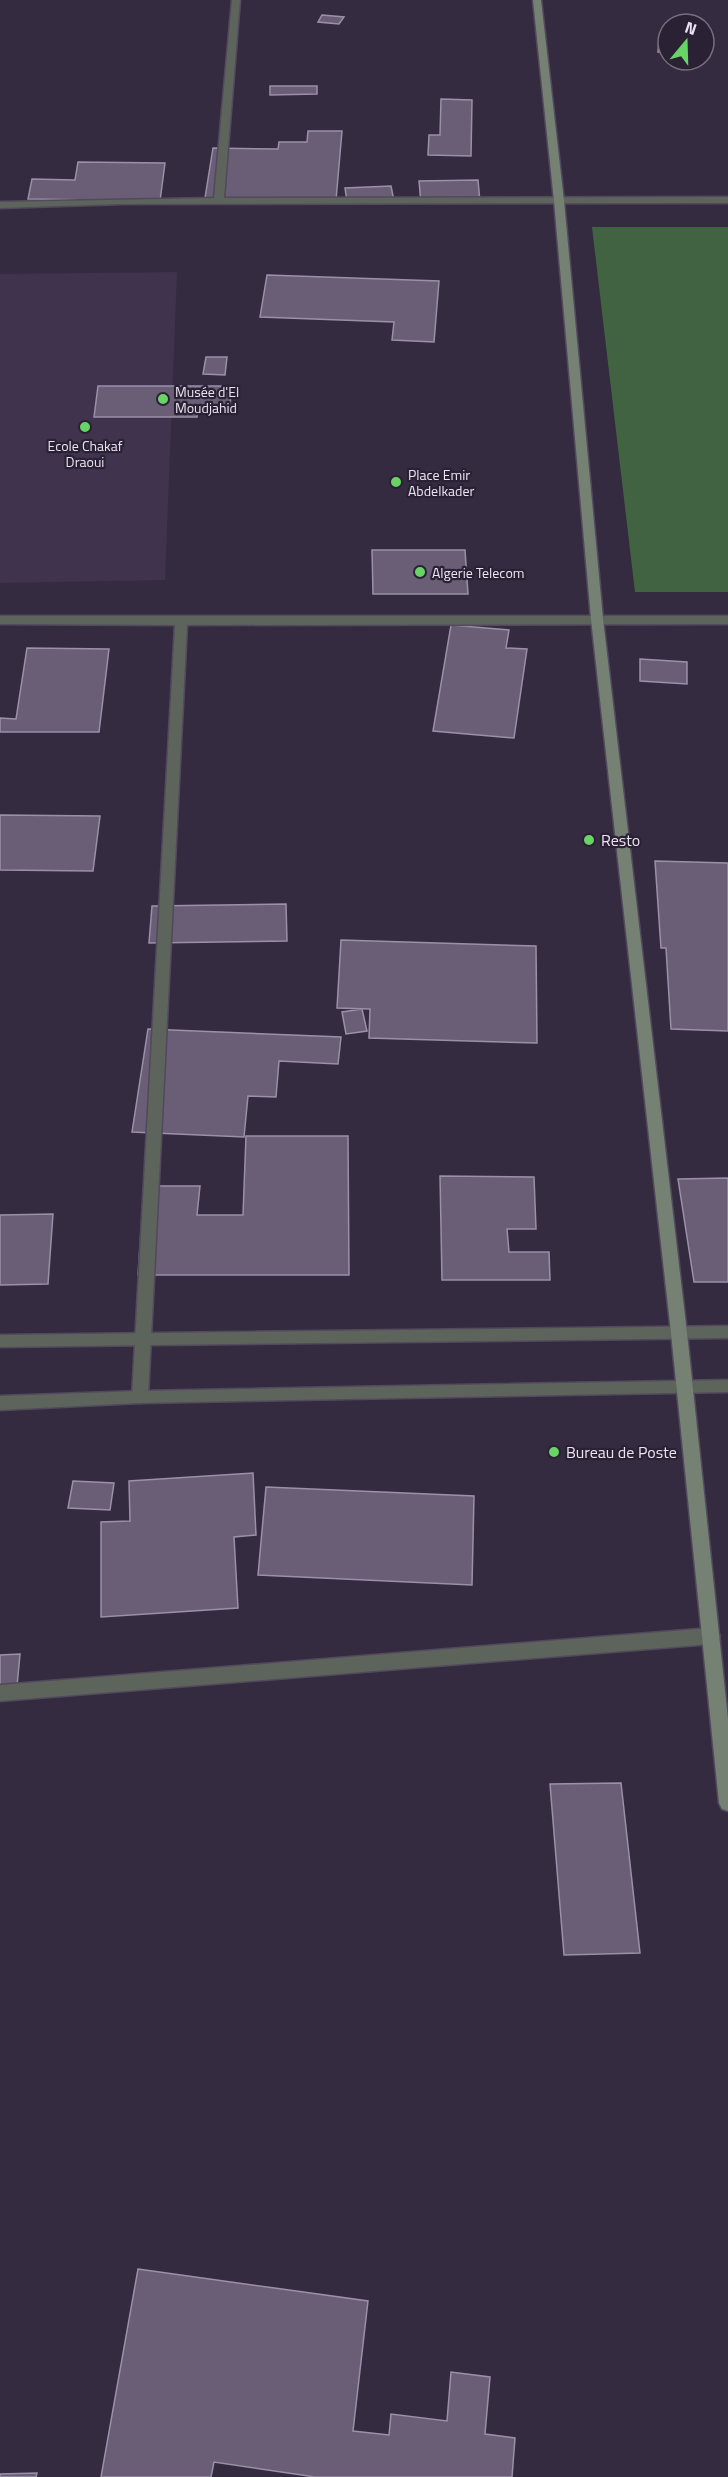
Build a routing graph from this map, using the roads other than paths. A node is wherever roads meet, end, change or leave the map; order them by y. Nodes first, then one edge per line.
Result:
1 (236, 0) edge
2 (537, 0) edge
3 (728, 200) edge
4 (219, 201) junction
5 (559, 201) junction
6 (0, 205) edge
7 (597, 619) junction
8 (728, 620) edge
9 (0, 621) edge
10 (181, 622) junction
11 (728, 1332) edge
12 (679, 1333) junction
13 (143, 1339) junction
14 (0, 1341) edge
15 (728, 1386) edge
16 (684, 1388) junction
17 (140, 1397) junction
18 (0, 1403) edge
19 (711, 1636) junction
20 (0, 1693) edge
21 (728, 1803) edge

1 - 4 street
2 - 5 main road
3 - 5 street
4 - 5 street
4 - 6 street
5 - 7 main road
7 - 8 street
7 - 10 street
7 - 12 main road
9 - 10 street
10 - 13 street
11 - 12 street
12 - 13 street
12 - 16 main road
13 - 14 street
13 - 17 street
15 - 16 street
16 - 17 street
16 - 19 main road
17 - 18 street
19 - 20 street
19 - 21 main road

